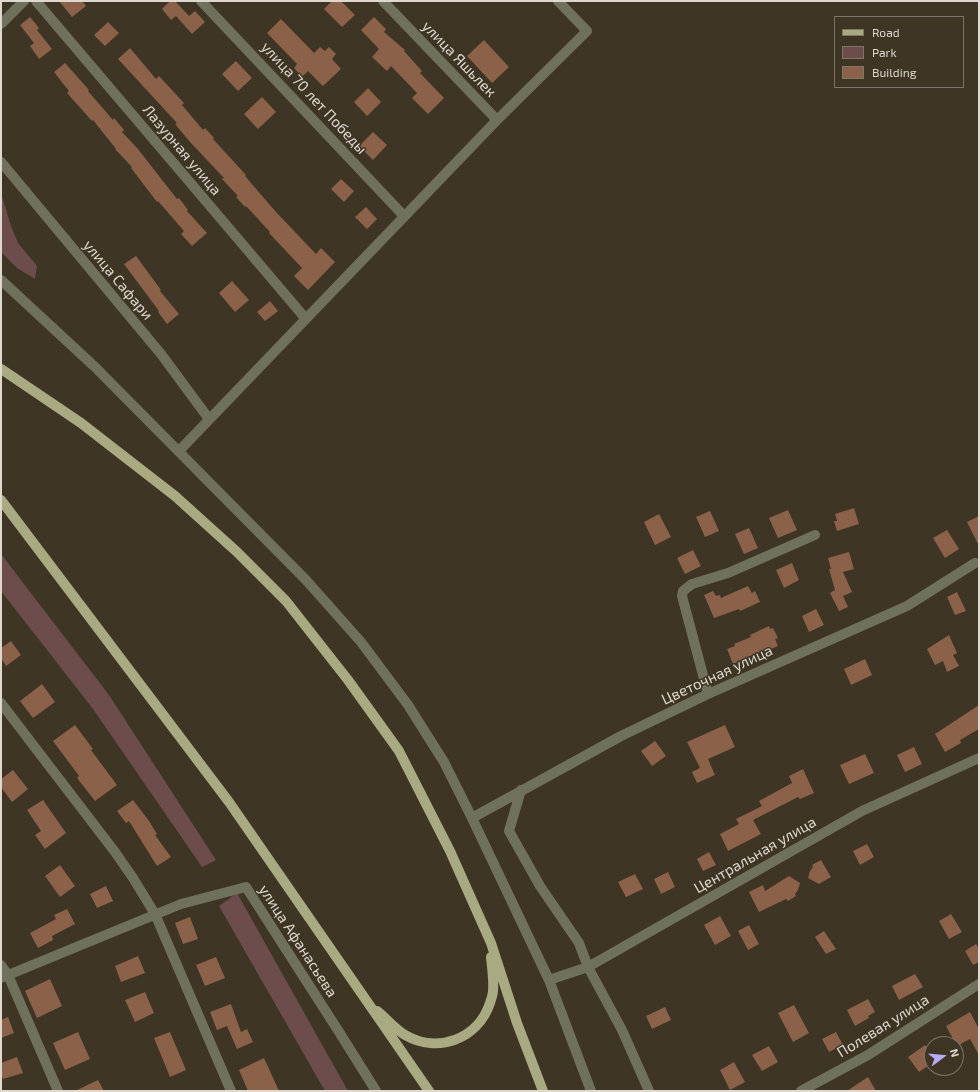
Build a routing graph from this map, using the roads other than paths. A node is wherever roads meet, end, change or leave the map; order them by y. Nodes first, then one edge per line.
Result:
1 (24, 1) edge
2 (36, 1) edge
3 (201, 1) edge
4 (383, 1) edge
5 (558, 1) edge
6 (1, 24) edge
7 (497, 120) junction
8 (1, 162) edge
9 (404, 216) junction
10 (1, 280) edge
11 (306, 319) junction
12 (1, 369) edge
13 (209, 419) junction
14 (179, 451) junction
15 (1, 500) edge
16 (815, 535) dead end
17 (976, 563) dead end
18 (708, 694) junction
19 (1, 703) edge
20 (979, 758) edge
21 (521, 790) junction
22 (472, 818) junction
23 (155, 914) junction
24 (491, 943) junction
25 (1, 965) edge
26 (588, 967) junction
27 (4, 977) edge
28 (549, 980) junction
29 (979, 984) edge
30 (366, 1002) junction
31 (58, 1091) edge
32 (231, 1091) edge
33 (376, 1091) edge
34 (429, 1091) edge
35 (543, 1091) edge
36 (591, 1091) edge
37 (649, 1091) edge
38 (802, 1091) edge

1 - 6 street
2 - 11 street, Лазурная улица
3 - 9 street, улица 70 лет Победы
4 - 7 street, улица Яшьлек
5 - 7 street
7 - 9 street
8 - 13 street, улица Сафари
9 - 11 street
10 - 14 street
11 - 13 street
12 - 24 main road
13 - 14 street
14 - 22 street
15 - 30 main road
16 - 18 street
17 - 18 street, Цветочная улица
18 - 21 street, Цветочная улица
19 - 23 street
20 - 26 street, Центральная улица
21 - 22 street, Цветочная улица
21 - 26 street
22 - 28 street
23 - 27 street
23 - 32 street
23 - 33 street, улица Афанасьева
24 - 30 main road
24 - 35 main road
25 - 27 street
26 - 28 street, Центральная улица
26 - 37 street
27 - 31 street
28 - 36 street
29 - 38 street, Полевая улица
30 - 34 main road

